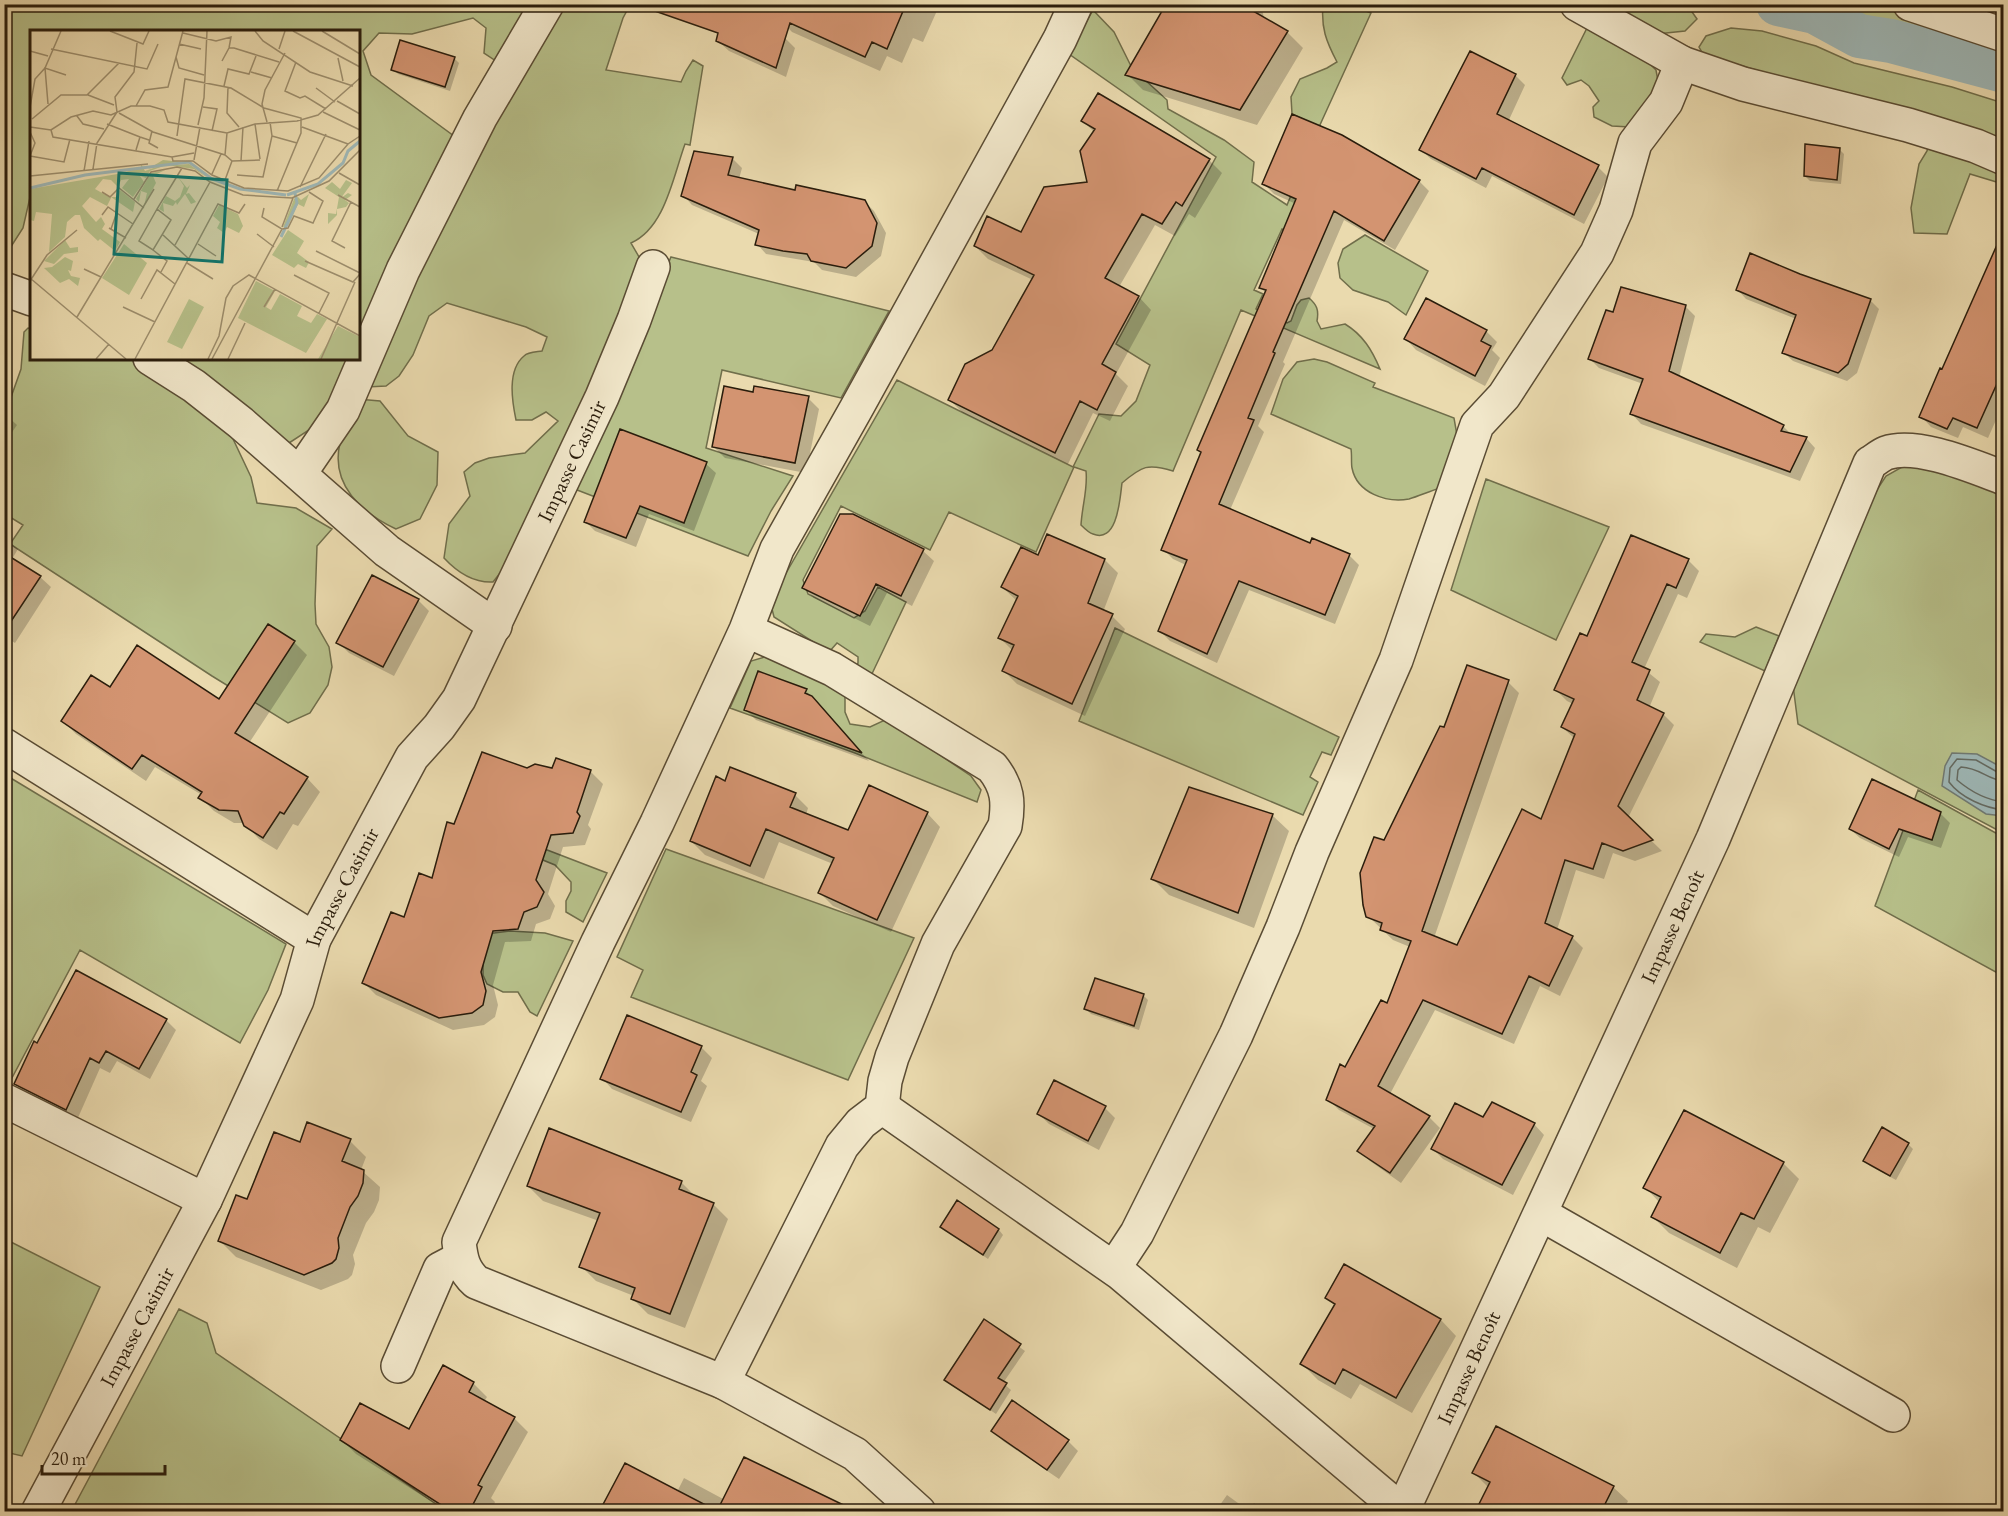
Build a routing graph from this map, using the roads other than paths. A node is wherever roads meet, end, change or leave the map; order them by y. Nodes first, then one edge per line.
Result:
1 (547, 4) edge
2 (1076, 4) edge
3 (1577, 4) edge
4 (1910, 4) edge
5 (1969, 13) edge
6 (2004, 35) edge
7 (1682, 63) junction
8 (2004, 158) edge
9 (653, 267) dead end
10 (4, 289) edge
11 (30, 298) edge
12 (153, 360) edge
13 (300, 473) junction
14 (2004, 478) edge
15 (495, 626) junction
16 (746, 630) junction
17 (4, 745) edge
18 (314, 939) junction
19 (4, 1100) edge
20 (882, 1107) junction
21 (205, 1200) junction
22 (1541, 1214) junction
23 (461, 1258) junction
24 (1114, 1268) junction
25 (398, 1366) dead end
26 (723, 1382) junction
27 (1893, 1414) dead end
28 (1402, 1511) edge
29 (38, 1512) edge
30 (919, 1512) edge

1 - 13 street
2 - 16 street
3 - 7 street
4 - 5 street
5 - 6 street
7 - 8 street
7 - 24 street
9 - 15 street, Impasse Casimir
10 - 11 street
12 - 13 street
13 - 15 street
14 - 22 street, Impasse Benoît
15 - 18 street, Impasse Casimir
16 - 20 street
16 - 23 street
17 - 18 street
18 - 21 street, Impasse Casimir
19 - 21 street
20 - 24 street
20 - 26 street
21 - 29 street, Impasse Casimir
22 - 27 street
22 - 28 street, Impasse Benoît
23 - 25 street
23 - 26 street
24 - 28 street
26 - 30 street

